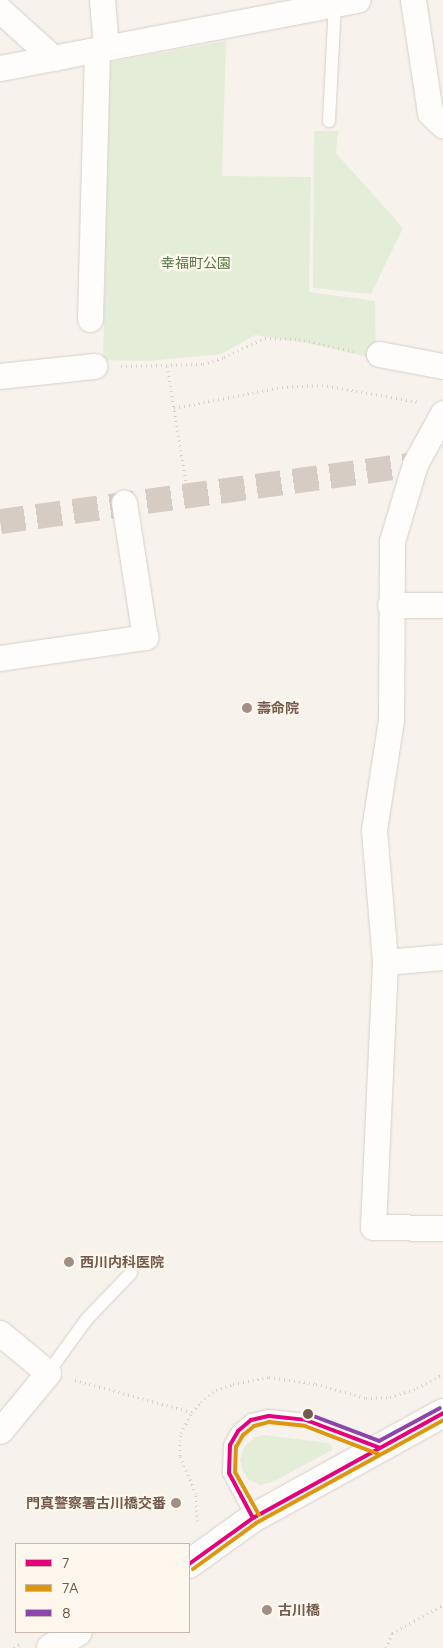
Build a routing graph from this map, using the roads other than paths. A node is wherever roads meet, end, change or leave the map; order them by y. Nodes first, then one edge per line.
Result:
1 (102, 0) edge
2 (413, 0) edge
3 (346, 2) edge
4 (0, 10) edge
5 (101, 48) junction
6 (53, 58) junction
7 (0, 68) edge
8 (329, 121) dead end
9 (443, 125) edge
10 (90, 320) dead end
11 (379, 354) road end
12 (94, 366) road end
13 (443, 366) edge
14 (0, 376) edge
15 (433, 408) edge
16 (124, 503) dead end
17 (390, 605) junction
18 (443, 605) edge
19 (0, 658) edge
20 (443, 957) edge
21 (385, 962) junction
22 (443, 1228) edge
23 (131, 1273) dead end
24 (0, 1333) edge
25 (48, 1373) junction
26 (443, 1413) edge
27 (0, 1431) edge
28 (380, 1448) junction
29 (253, 1518) junction
30 (190, 1563) edge
31 (76, 1633) edge
32 (52, 1648) edge

1 - 5 street
2 - 9 street
3 - 5 street
3 - 8 lane
4 - 6 street
5 - 6 street
5 - 10 street
6 - 7 street
11 - 13 street
12 - 14 street
15 - 17 street
16 - 19 street
17 - 18 street
17 - 21 street
20 - 21 street
21 - 22 street
23 - 25 lane
24 - 25 street
25 - 27 street
26 - 28 main road
28 - 29 main road
28 - 29 lane
29 - 30 main road
31 - 32 main road

